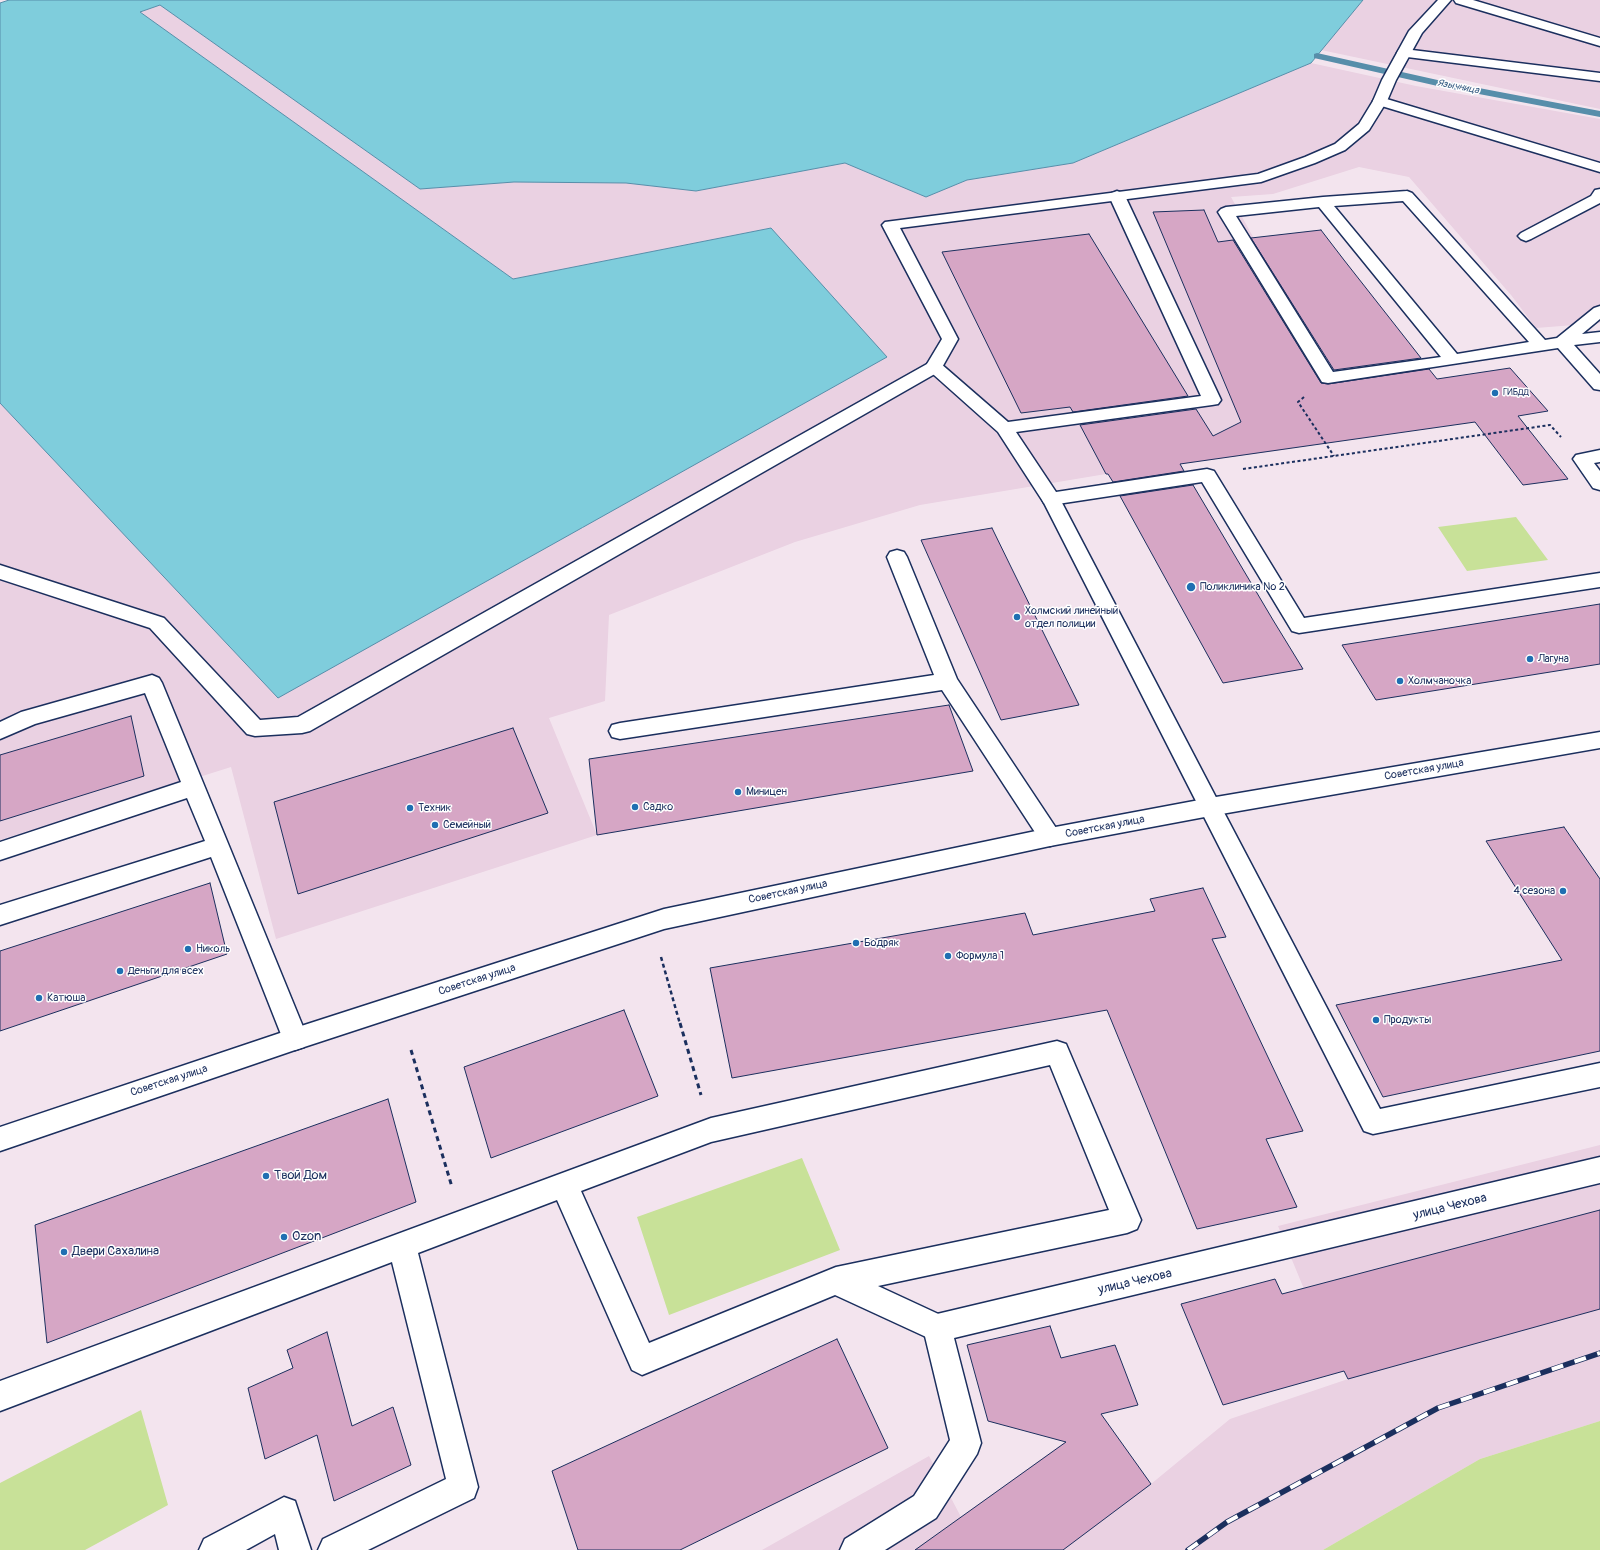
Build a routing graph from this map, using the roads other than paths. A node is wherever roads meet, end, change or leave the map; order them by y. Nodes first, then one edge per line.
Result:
1 (1445, 0) edge
2 (1460, 0) edge
3 (1600, 42) edge
4 (1404, 53) junction
5 (1598, 73) edge
6 (1380, 101) junction
7 (1600, 168) edge
8 (1600, 193) edge
9 (1117, 196) junction
10 (1323, 202) junction
11 (1526, 236) dead end
12 (1600, 311) edge
13 (1600, 337) edge
14 (1562, 342) junction
15 (1540, 345) junction
16 (1454, 360) junction
17 (934, 367) junction
18 (1600, 384) edge
19 (1004, 428) junction
20 (1591, 458) edge
21 (1600, 484) edge
22 (1051, 499) junction
23 (897, 556) dead end
24 (0, 572) edge
25 (1600, 580) edge
26 (947, 681) junction
27 (0, 731) edge
28 (620, 731) dead end
29 (1600, 740) edge
30 (194, 787) junction
31 (1210, 807) junction
32 (1050, 837) junction
33 (218, 846) junction
34 (0, 851) edge
35 (0, 915) edge
36 (295, 1039) junction
37 (1600, 1075) edge
38 (0, 1139) edge
39 (1600, 1170) edge
40 (564, 1185) junction
41 (402, 1245) junction
42 (836, 1281) junction
43 (937, 1328) junction
44 (0, 1396) edge
45 (215, 1550) edge
46 (296, 1550) edge
47 (334, 1550) edge
48 (856, 1550) edge

1 - 4 street
2 - 3 street
4 - 5 street
4 - 6 street
6 - 7 street
6 - 9 street
8 - 11 street
9 - 17 street
9 - 19 street
10 - 15 street
10 - 16 street
10 - 16 street
12 - 14 street
13 - 14 street
14 - 15 street
14 - 18 street
15 - 16 street
17 - 19 street
17 - 24 street
19 - 22 street
20 - 21 street
22 - 25 street
22 - 31 street
23 - 26 street
26 - 28 street
26 - 32 street
27 - 30 street
29 - 31 street, Советская улица
30 - 33 street
30 - 34 street
31 - 32 street, Советская улица
31 - 37 street
32 - 36 street, Советская улица
33 - 35 street
33 - 36 street
36 - 38 street, Советская улица
39 - 43 street, улица Чехова
40 - 41 street
40 - 42 street
40 - 42 street
41 - 44 street
41 - 47 street
42 - 43 street
43 - 48 street
45 - 46 street

